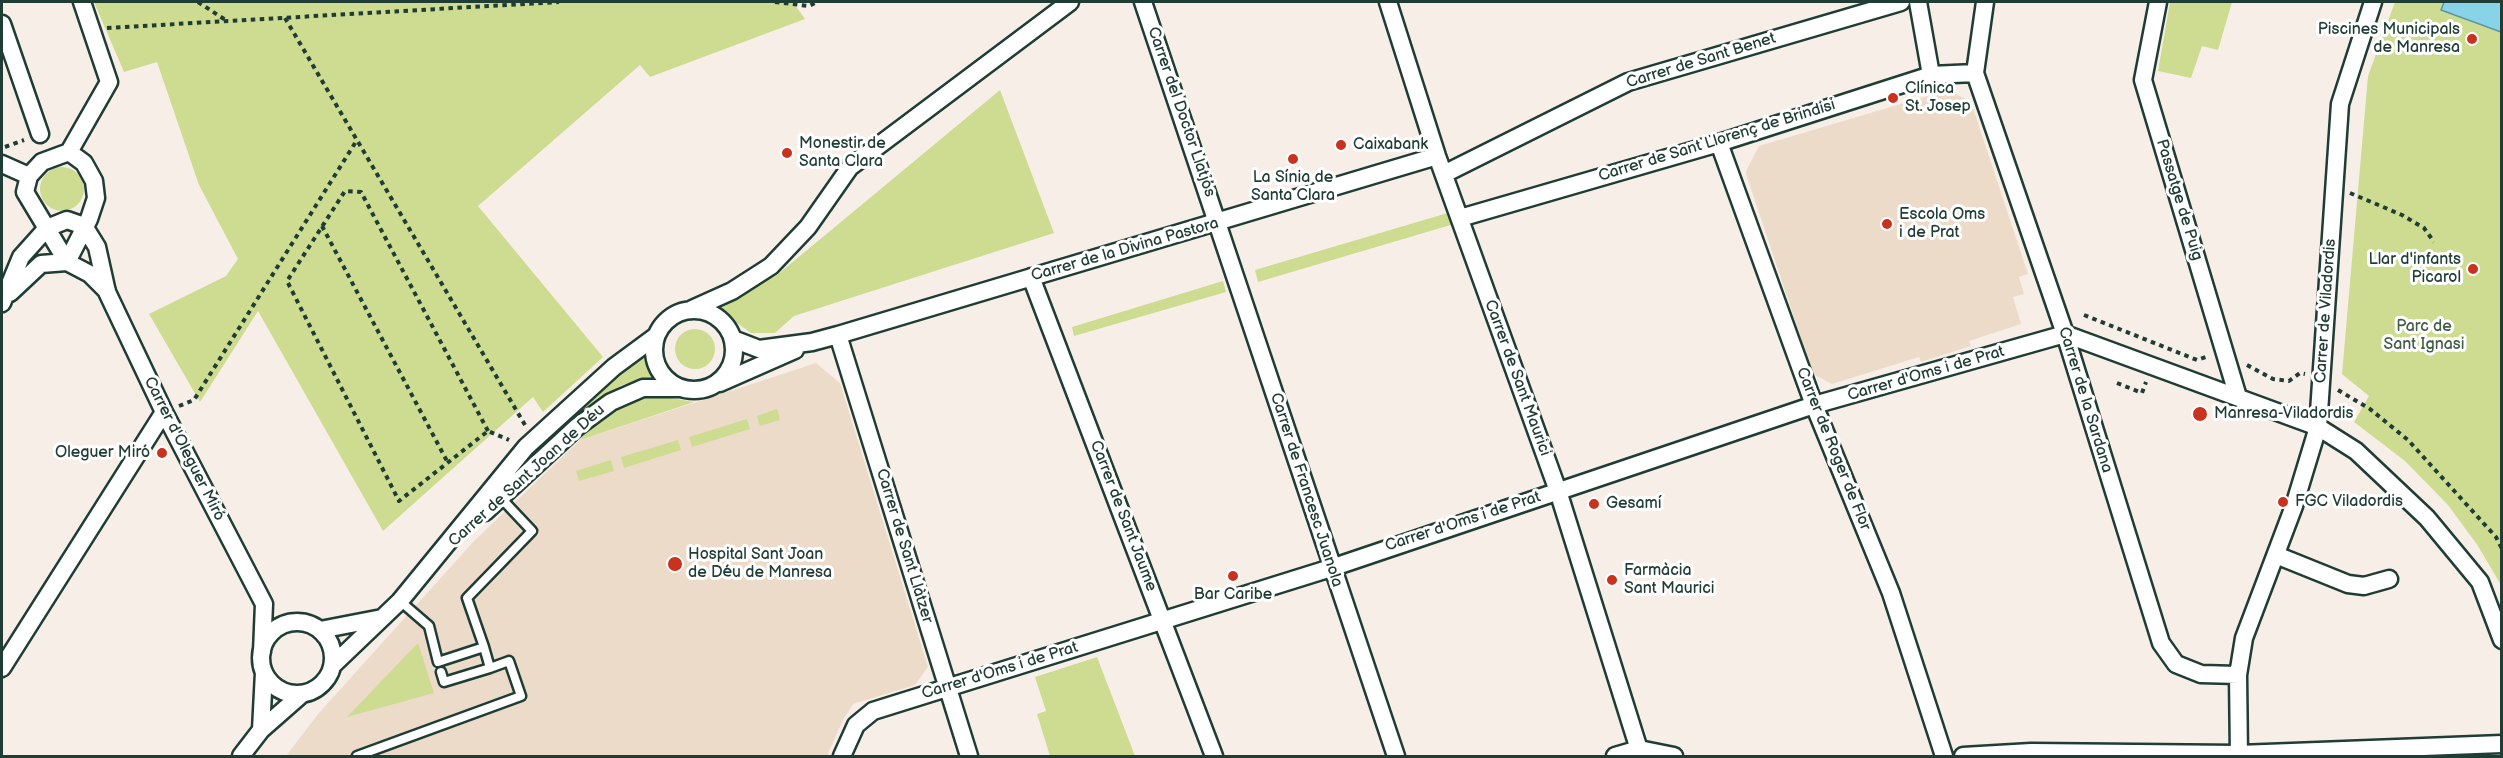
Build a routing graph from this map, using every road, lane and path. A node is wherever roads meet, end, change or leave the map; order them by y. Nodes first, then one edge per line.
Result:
1 (82, 2) edge
2 (198, 2) edge
3 (559, 2) edge
4 (775, 2) edge
5 (817, 2) edge
6 (1070, 2) edge
7 (1143, 2) edge
8 (1388, 2) edge
9 (1901, 2) edge
10 (1918, 2) edge
11 (1985, 2) edge
12 (2157, 2) edge
13 (2373, 2) edge
14 (285, 18) junction
15 (227, 21) junction
16 (2, 24) edge
17 (91, 29) junction
18 (1975, 73) junction
19 (1931, 75) junction
20 (40, 134) dead end
21 (357, 140) junction
22 (1719, 142) junction
23 (69, 152) junction
24 (1437, 156) junction
25 (2, 164) edge
26 (1444, 174) junction
27 (29, 176) junction
28 (2334, 190) junction
29 (1460, 218) junction
30 (42, 222) junction
31 (1219, 222) junction
32 (84, 226) junction
33 (322, 226) junction
34 (2433, 242) dead end
35 (66, 262) junction
36 (1031, 277) junction
37 (108, 292) junction
38 (3, 301) edge
39 (692, 309) junction
40 (2084, 315) dead end
41 (2065, 334) junction
42 (838, 335) junction
43 (656, 336) junction
44 (733, 339) junction
45 (812, 342) junction
46 (2226, 357) junction
47 (2322, 380) junction
48 (2117, 383) dead end
49 (713, 385) junction
50 (680, 388) junction
51 (2142, 393) dead end
52 (2238, 397) junction
53 (1814, 405) junction
54 (2206, 410) dead end
55 (164, 412) junction
56 (2202, 415) dead end
57 (2318, 427) junction
58 (488, 431) junction
59 (530, 444) junction
60 (448, 463) junction
61 (503, 476) junction
62 (1558, 491) junction
63 (499, 499) junction
64 (2502, 549) edge
65 (443, 551) junction
66 (2276, 555) junction
67 (1331, 568) junction
68 (2389, 579) dead end
69 (400, 601) junction
70 (264, 604) junction
71 (383, 617) junction
72 (1163, 619) junction
73 (299, 622) junction
74 (320, 630) junction
75 (2502, 640) edge
76 (484, 647) junction
77 (261, 652) junction
78 (332, 666) junction
79 (2, 668) edge
80 (490, 668) junction
81 (264, 672) junction
82 (441, 672) dead end
83 (2238, 675) junction
84 (946, 690) junction
85 (302, 694) junction
86 (261, 730) junction
87 (2502, 744) edge
88 (1640, 753) edge
89 (2239, 755) edge
90 (241, 756) edge
91 (357, 756) edge
92 (842, 756) edge
93 (969, 756) edge
94 (1214, 756) edge
95 (1396, 756) edge
96 (1615, 756) edge
97 (1674, 756) edge
98 (1944, 756) edge
99 (1963, 756) edge

1 - 17 street
2 - 15 path
3 - 14 path
4 - 5 path
6 - 39 street
7 - 31 street, Carrer del Doctor Llatjós
8 - 24 street, Carrer de Sant Maurici
9 - 26 street, Carrer de Sant Benet
10 - 19 street
11 - 18 street
12 - 46 street, Passatge de Puig
13 - 28 street, Carrer de Viladordis
14 - 15 path
14 - 21 path
15 - 17 path
16 - 20 street
17 - 23 street
18 - 19 street, Carrer de Sant Llorenç de Brindisi
18 - 41 street, Carrer de la Sardana
19 - 22 street, Carrer de Sant Llorenç de Brindisi
21 - 55 path
21 - 59 path
22 - 29 street, Carrer de Sant Llorenç de Brindisi
22 - 53 street, Carrer de Roger de Flor
23 - 27 street
23 - 32 street
24 - 26 street, Carrer de Sant Maurici
24 - 31 street, Carrer de la Divina Pastora
25 - 27 street
26 - 29 street, Carrer de Sant Maurici
27 - 30 street
28 - 34 path
28 - 47 street, Carrer de Viladordis
29 - 62 street, Carrer de Sant Maurici
30 - 32 street
30 - 35 street
30 - 38 street
31 - 36 street, Carrer de la Divina Pastora
31 - 67 street, Carrer de Francesc Juanola
32 - 35 street
32 - 37 street, Carrer d'Oleguer Miró
33 - 58 path
33 - 60 path
33 - 60 path
35 - 37 street, Carrer d'Oleguer Miró
35 - 38 street
36 - 42 street, Carrer de la Divina Pastora
36 - 72 street, Carrer de Sant Jaume
37 - 55 street, Carrer d'Oleguer Miró
39 - 43 street
39 - 44 street
40 - 46 path
41 - 52 street
41 - 53 street, Carrer d'Oms i de Prat
41 - 83 street, Carrer de la Sardana
42 - 45 street, Carrer de la Divina Pastora
42 - 84 street, Carrer de Sant Llàtzer
43 - 50 street
43 - 59 street, Carrer de Sant Joan de Déu
44 - 45 street, Carrer de la Divina Pastora
44 - 49 street
45 - 49 street, Carrer de la Divina Pastora
46 - 47 path
46 - 52 street, Passatge de Puig
47 - 57 street, Carrer de Viladordis
47 - 64 path
48 - 51 path
49 - 50 street
50 - 63 street, Carrer de Sant Joan de Déu
52 - 57 street
53 - 62 street, Carrer d'Oms i de Prat
53 - 98 street, Carrer de Roger de Flor
54 - 56 path
55 - 70 street, Carrer d'Oleguer Miró
55 - 79 street
57 - 66 street, Carrer de Viladordis
57 - 75 street
58 - 59 path
58 - 60 path
59 - 61 street, Carrer de Sant Joan de Déu
61 - 63 lane
61 - 65 street, Carrer de Sant Joan de Déu
62 - 67 street, Carrer d'Oms i de Prat
62 - 88 street, Carrer de Sant Maurici
63 - 65 street, Carrer de Sant Joan de Déu
63 - 76 lane
65 - 69 street, Carrer de Sant Joan de Déu
66 - 68 street
66 - 83 street, Carrer de Viladordis
67 - 72 street, Carrer d'Oms i de Prat
67 - 95 street, Carrer de Francesc Juanola
69 - 71 street, Carrer de Sant Joan de Déu
69 - 76 lane
70 - 73 street
70 - 77 street
71 - 74 street
71 - 78 street, Carrer de Sant Joan de Déu
72 - 84 street, Carrer d'Oms i de Prat
72 - 94 street, Carrer de Sant Jaume
73 - 74 street
73 - 77 street
74 - 78 street
76 - 80 lane
77 - 81 street
78 - 85 street
80 - 82 lane
80 - 91 lane
81 - 85 street
81 - 86 street
83 - 89 street, Carrer de Viladordis
84 - 92 street, Carrer d'Oms i de Prat
84 - 93 street, Carrer de Sant Llàtzer
85 - 86 street
86 - 90 street
87 - 89 street
88 - 96 street
88 - 97 street
89 - 99 street

